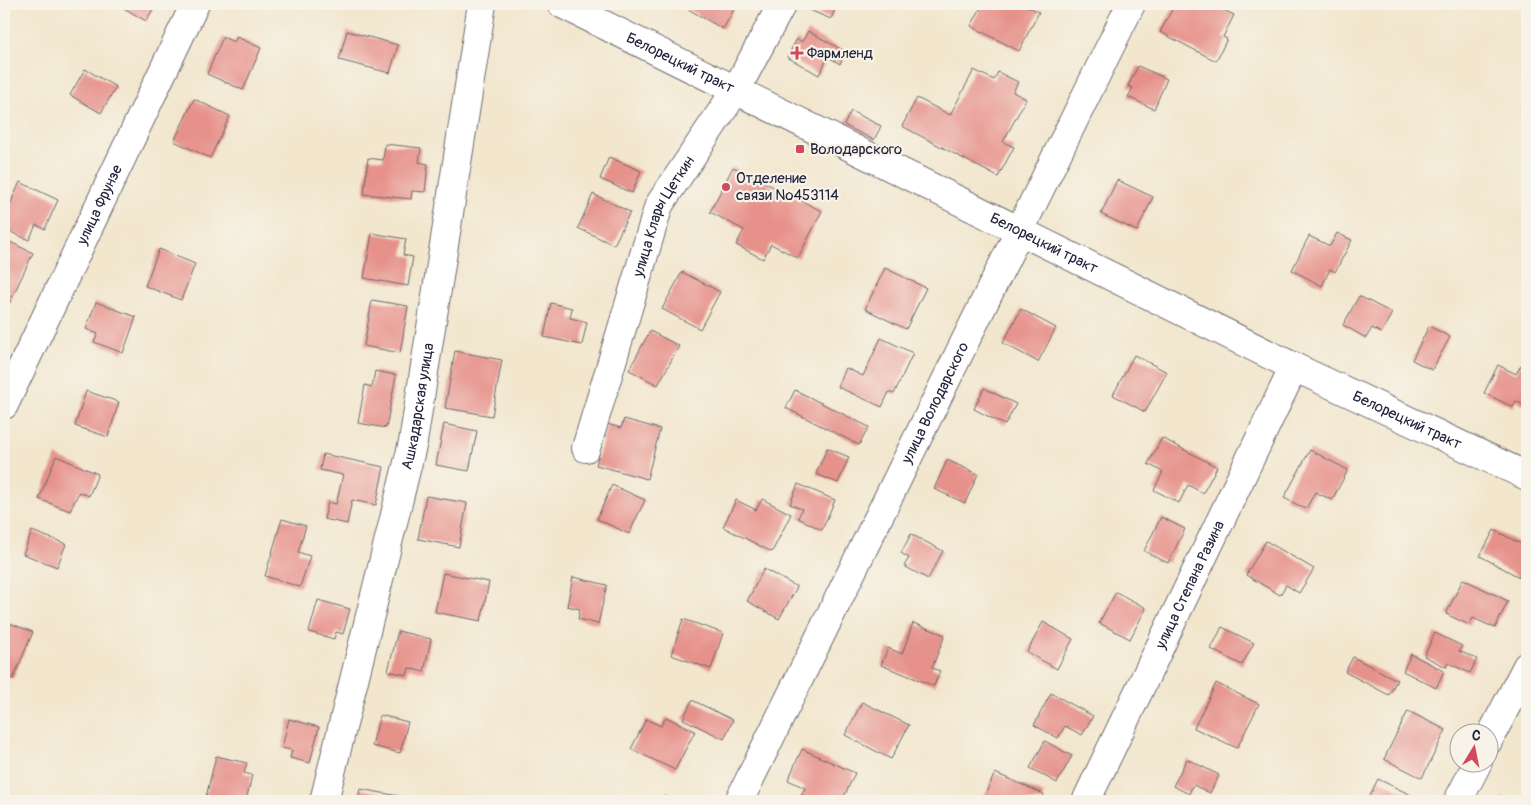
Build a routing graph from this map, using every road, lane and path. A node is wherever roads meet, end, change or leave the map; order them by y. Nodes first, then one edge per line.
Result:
1 (195, 4) edge
2 (482, 4) edge
3 (562, 4) edge
4 (782, 4) edge
5 (1131, 4) edge
6 (736, 90) junction
7 (1020, 232) junction
8 (1294, 368) junction
9 (4, 405) edge
10 (586, 448) dead end
11 (1527, 476) edge
12 (1527, 666) edge
13 (1498, 722) edge
14 (1473, 772) edge
15 (324, 801) edge
16 (739, 801) edge
17 (1086, 801) edge
18 (1458, 801) edge

1 - 9 street, улица Фрунзе
2 - 15 street, Ашкадарская улица
3 - 6 street, Белорецкий тракт
4 - 6 street, улица Клары Цеткин
5 - 7 street, улица Володарского
6 - 7 street, Белорецкий тракт
6 - 10 street, улица Клары Цеткин
7 - 8 street, Белорецкий тракт
7 - 16 street, улица Володарского
8 - 11 street, Белорецкий тракт
8 - 17 street, улица Степана Разина
12 - 13 street
14 - 18 street

